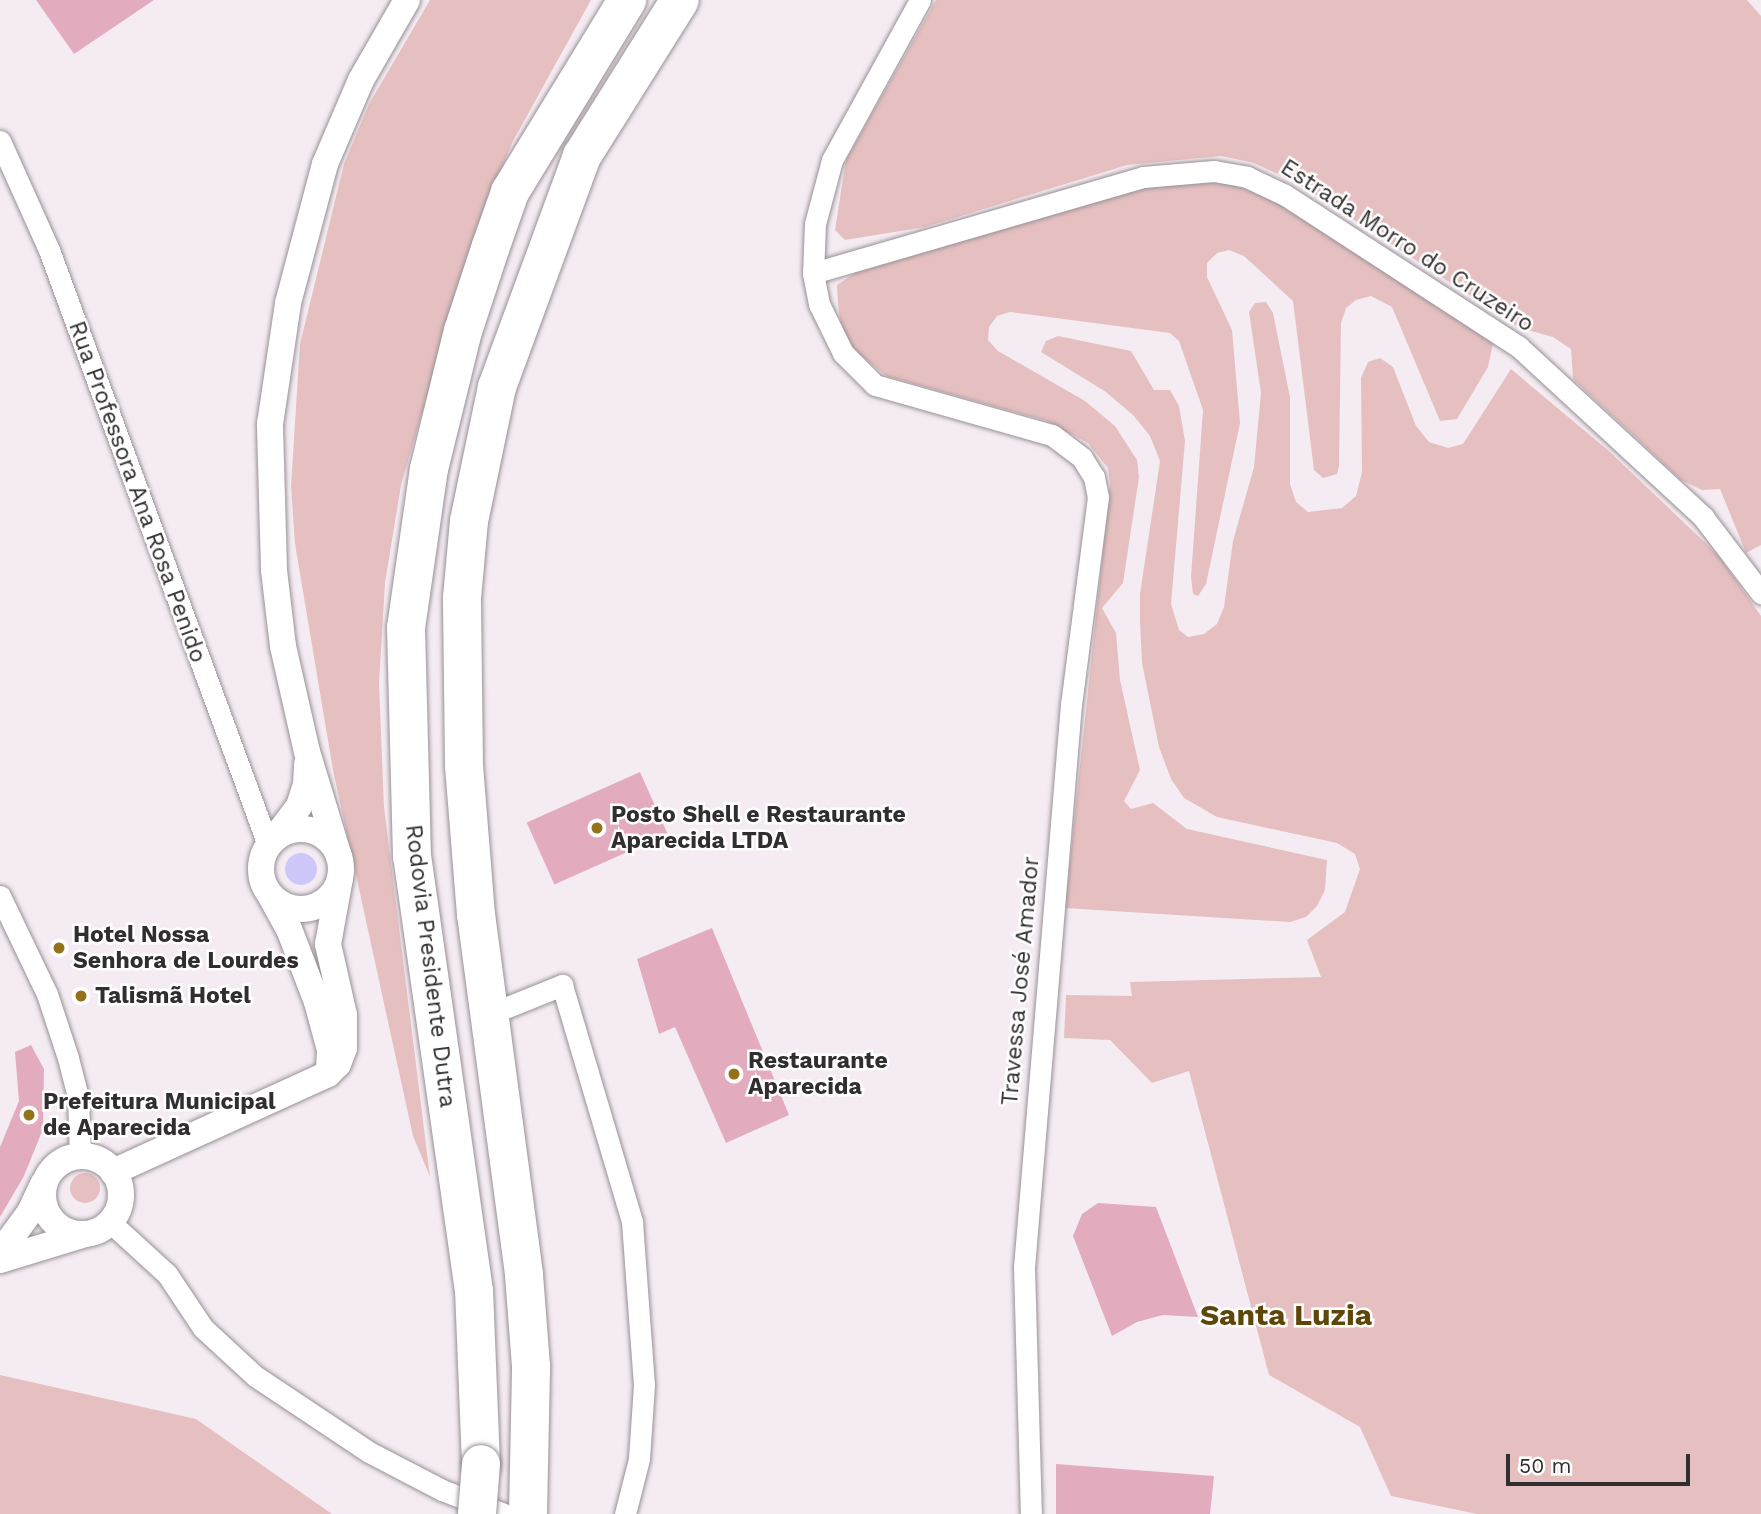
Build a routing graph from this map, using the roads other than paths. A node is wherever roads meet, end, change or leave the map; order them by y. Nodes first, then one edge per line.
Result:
1 (407, 0) edge
2 (607, 0) edge
3 (627, 0) edge
4 (680, 0) edge
5 (920, 0) edge
6 (567, 97) junction
7 (0, 141) edge
8 (813, 273) junction
9 (1761, 593) edge
10 (307, 752) junction
11 (271, 841) junction
12 (340, 868) junction
13 (267, 891) junction
14 (0, 896) edge
15 (490, 1014) junction
16 (328, 1074) junction
17 (80, 1156) junction
18 (113, 1172) junction
19 (44, 1182) junction
20 (110, 1222) junction
21 (85, 1234) junction
22 (0, 1253) edge
23 (0, 1260) edge
24 (477, 1514) edge
25 (504, 1514) edge
26 (528, 1514) edge
27 (625, 1514) edge
28 (1031, 1514) edge

1 - 10 street
2 - 6 highway
3 - 6 highway, Rodovia Presidente Dutra
4 - 15 highway
5 - 8 street
6 - 24 highway, Rodovia Presidente Dutra, bridge
7 - 11 street, Rua Professora Ana Rosa Penido
8 - 9 street, Estrada Morro do Cruzeiro
8 - 28 street, Travessa José Amador
10 - 11 street
10 - 12 street
11 - 12 street
11 - 13 street, Rua Professora Ana Rosa Penido
12 - 13 street
12 - 16 street
13 - 16 street, Rua Professora Ana Rosa Penido
14 - 17 street
15 - 26 highway
15 - 27 street
16 - 18 street
17 - 18 street
17 - 19 street
18 - 20 street
19 - 21 street
19 - 22 street
20 - 21 street
20 - 25 street
21 - 23 street

